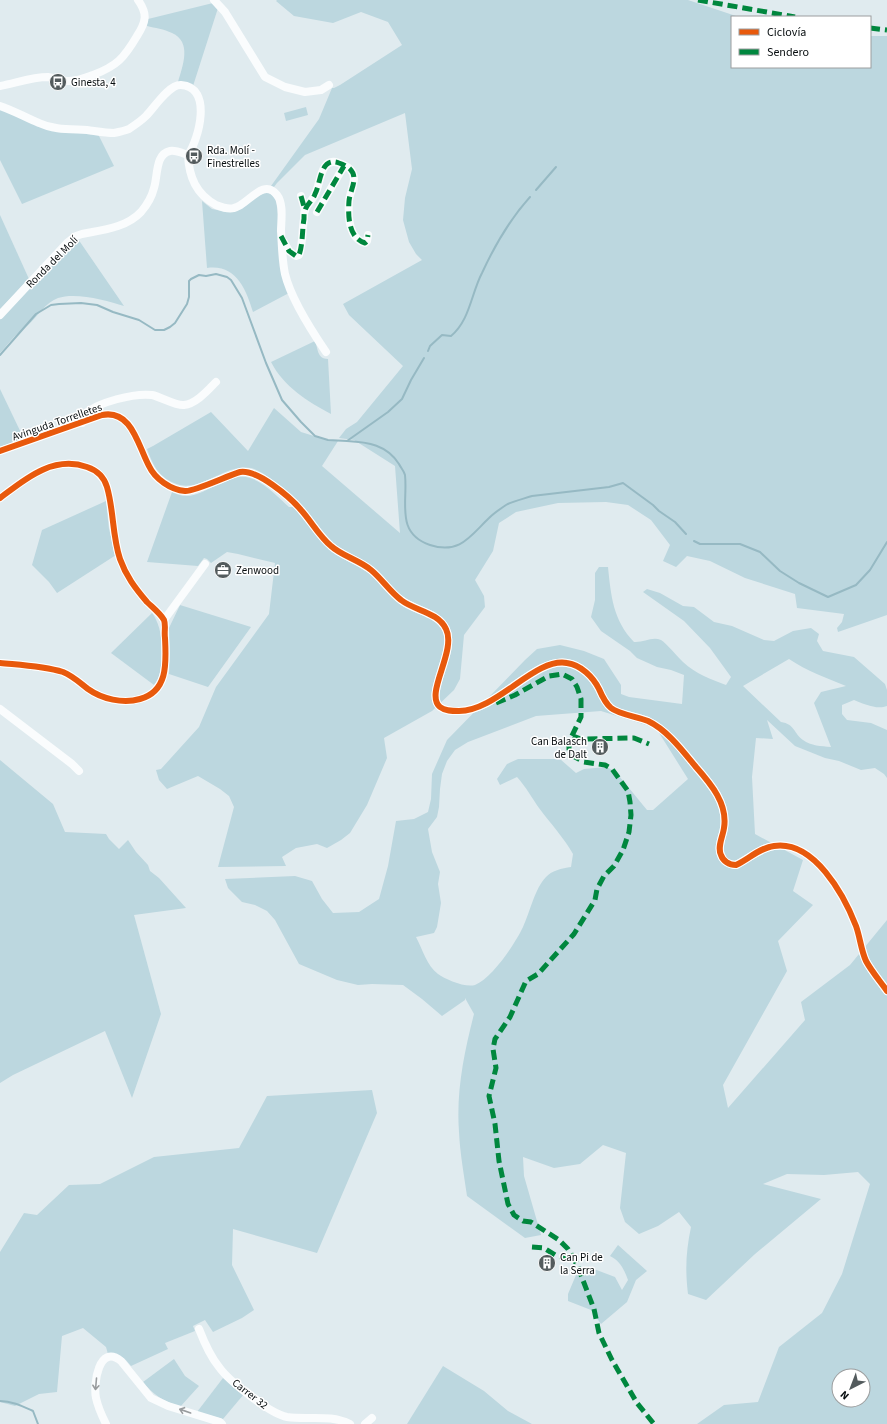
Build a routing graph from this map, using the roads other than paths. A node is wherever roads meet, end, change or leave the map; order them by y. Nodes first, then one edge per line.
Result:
1 (138, 0) edge
2 (214, 0) edge
3 (329, 85) dead end
4 (0, 86) edge
5 (0, 106) edge
6 (188, 155) junction
7 (344, 166) junction
8 (301, 196) dead end
9 (305, 210) junction
10 (317, 212) dead end
11 (352, 231) junction
12 (368, 235) dead end
13 (281, 236) junction
14 (351, 240) dead end
15 (0, 315) edge
16 (326, 352) dead end
17 (216, 382) dead end
18 (82, 423) junction
19 (0, 451) edge
20 (0, 498) edge
21 (205, 564) dead end
22 (164, 620) junction
23 (0, 663) edge
24 (0, 709) edge
25 (79, 771) dead end
26 (887, 991) edge
27 (199, 1329) dead end
28 (372, 1418) dead end
29 (106, 1424) edge
30 (222, 1424) edge
31 (350, 1424) edge
32 (365, 1424) edge

1 - 4 street
2 - 3 street
5 - 6 street
6 - 13 street
6 - 15 street, Ronda del Molí
7 - 9 street
7 - 10 street
7 - 11 street
8 - 9 street
9 - 13 street
11 - 12 street
11 - 14 street
13 - 16 street
17 - 18 street
18 - 19 street, Avinguda Torrelletes
18 - 26 street, Avinguda Torrelletes
20 - 22 street
21 - 22 street
22 - 23 street
24 - 25 street
27 - 31 street, Carrer 32
28 - 32 street
30 -> 29 street

